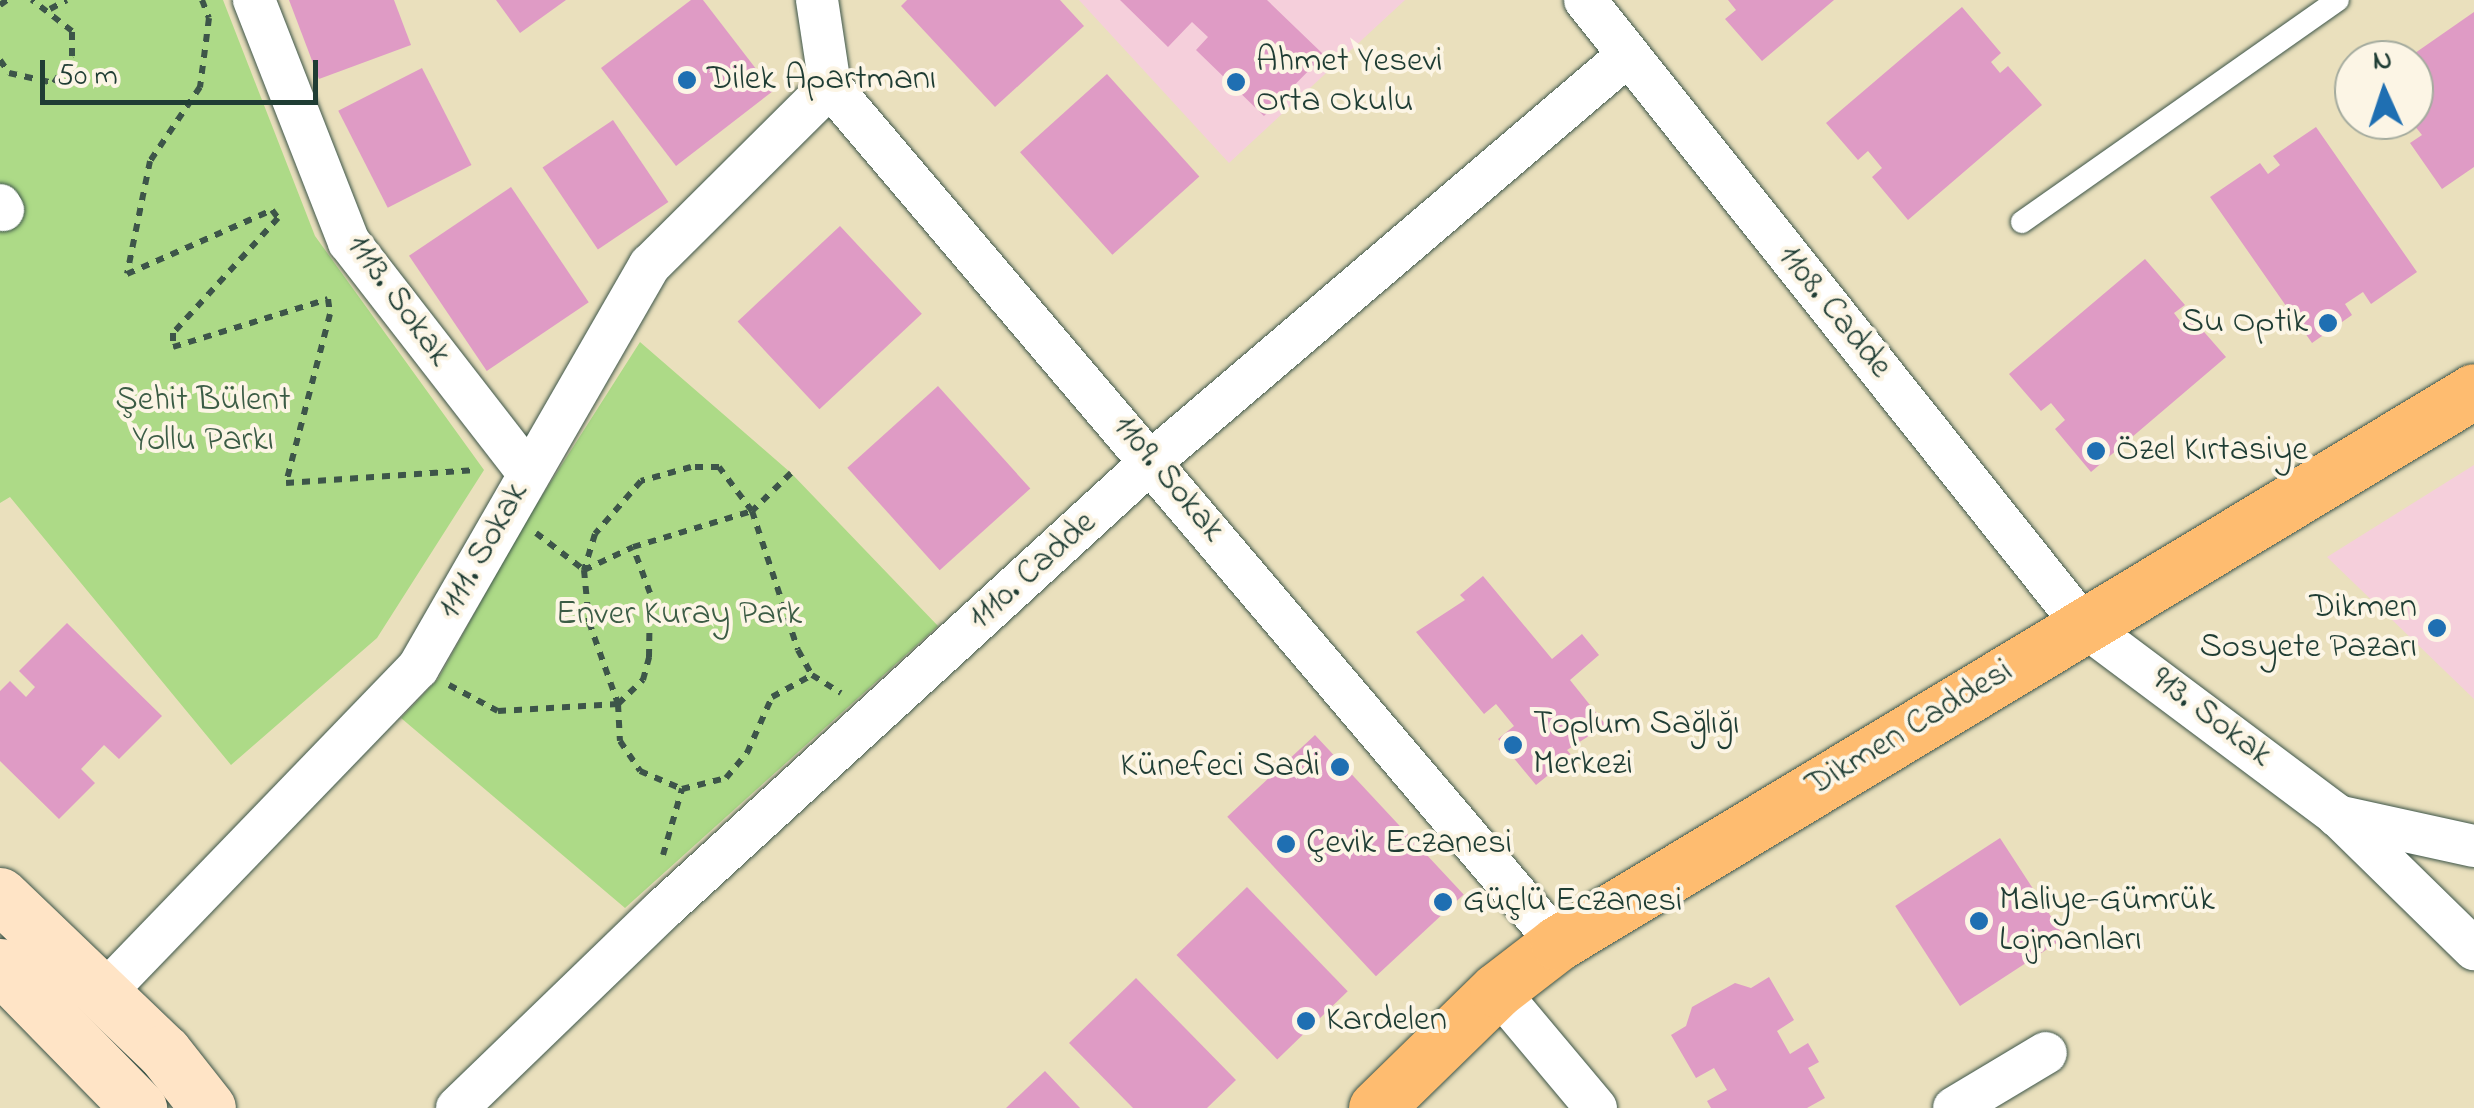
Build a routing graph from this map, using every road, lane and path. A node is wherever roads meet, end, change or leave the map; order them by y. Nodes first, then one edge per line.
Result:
1 (7, 0) edge
2 (32, 0) edge
3 (66, 0) edge
4 (202, 0) edge
5 (254, 0) edge
6 (817, 0) edge
7 (1585, 0) edge
8 (2338, 0) edge
9 (0, 5) edge
10 (50, 9) junction
11 (1628, 55) junction
12 (0, 60) edge
13 (830, 86) junction
14 (2022, 222) dead end
15 (2474, 392) edge
16 (1153, 460) junction
17 (528, 473) junction
18 (791, 473) dead end
19 (752, 511) junction
20 (508, 512) junction
21 (633, 547) junction
22 (584, 570) junction
23 (2083, 624) junction
24 (418, 668) junction
25 (812, 674) junction
26 (618, 704) junction
27 (876, 714) junction
28 (682, 789) junction
29 (2337, 816) junction
30 (2474, 846) edge
31 (660, 863) dead end
32 (0, 895) edge
33 (1558, 943) junction
34 (2474, 950) edge
35 (0, 966) edge
36 (1497, 990) junction
37 (105, 992) junction
38 (2046, 1053) dead end
39 (139, 1108) edge
40 (208, 1108) edge
41 (457, 1108) edge
42 (1376, 1108) edge
43 (1596, 1108) edge
44 (1954, 1108) edge

1 - 9 path
2 - 10 path
3 - 10 path
4 - 17 path
5 - 17 street, 1113. Sokak
6 - 13 street
7 - 11 street, 1108. Cadde
8 - 14 lane
10 - 12 path
11 - 16 street, 1110. Cadde
11 - 23 street, 1108. Cadde
13 - 16 street, 1109. Sokak
13 - 17 street, 1111. Sokak
15 - 23 main road, Dikmen Caddesi
16 - 27 street, 1110. Cadde
16 - 33 street, 1109. Sokak
17 - 20 street, 1111. Sokak
18 - 19 path
19 - 21 path
19 - 22 path
19 - 25 path
20 - 22 path
20 - 24 street, 1111. Sokak
21 - 22 path
21 - 26 path
22 - 26 path
23 - 29 street, 913. Sokak
23 - 33 main road, Dikmen Caddesi
24 - 26 path
24 - 37 street, 1111. Sokak
25 - 27 path
25 - 28 path
26 - 28 path
27 - 41 street, 1110. Cadde
28 - 31 path
29 - 30 street, 913. Sokak
29 - 34 street, 913. Sokak
32 - 37 main road
33 - 36 main road, Dikmen Caddesi
35 - 39 main road
36 - 42 main road, Dikmen Caddesi
36 - 43 street
37 - 40 main road
38 - 44 street

